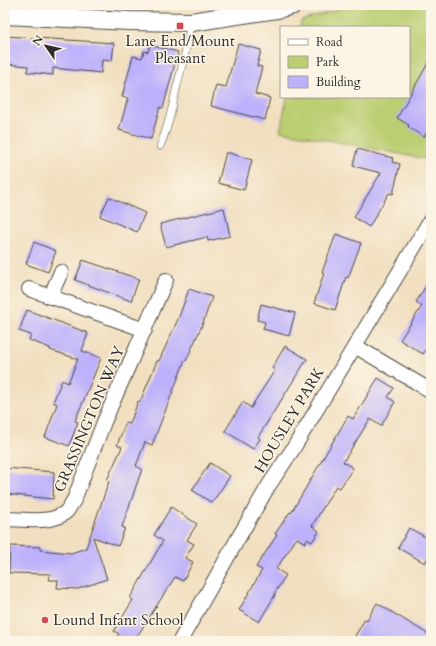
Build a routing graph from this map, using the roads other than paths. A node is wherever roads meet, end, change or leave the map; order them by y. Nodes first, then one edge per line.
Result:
1 (293, 5) edge
2 (68, 12) edge
3 (5, 15) edge
4 (191, 22) junction
5 (160, 146) dead end
6 (431, 219) edge
7 (61, 272) dead end
8 (166, 280) dead end
9 (28, 289) dead end
10 (50, 297) junction
11 (145, 330) junction
12 (355, 346) junction
13 (431, 392) edge
14 (5, 519) edge
15 (180, 641) edge

1 - 4 street
2 - 3 street
2 - 4 street
4 - 5 lane
6 - 12 street, HOUSLEY PARK
7 - 10 street
8 - 11 street, GRASSINGTON WAY
9 - 10 street
10 - 11 street
11 - 14 street, GRASSINGTON WAY
12 - 13 street
12 - 15 street, HOUSLEY PARK

